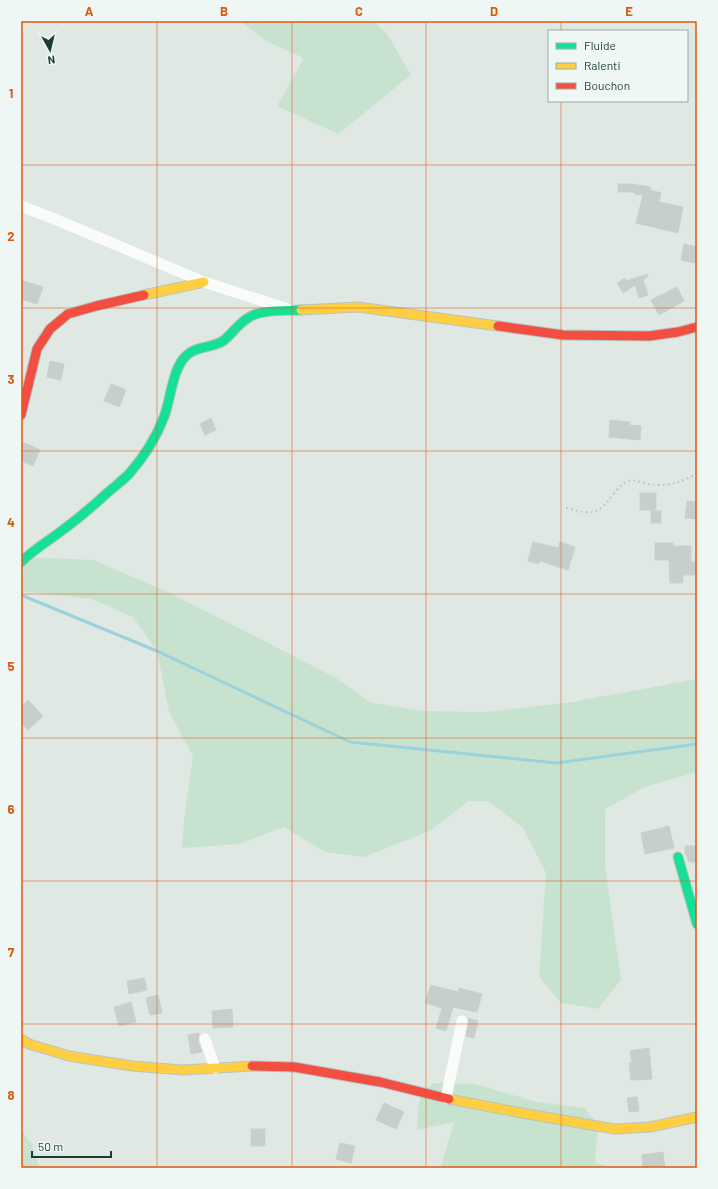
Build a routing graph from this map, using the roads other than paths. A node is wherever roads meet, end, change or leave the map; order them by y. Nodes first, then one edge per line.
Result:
1 (23, 207) edge
2 (204, 282) junction
3 (292, 310) junction
4 (697, 327) edge
5 (21, 415) edge
6 (21, 562) edge
7 (678, 857) dead end
8 (697, 924) edge
9 (462, 1021) dead end
10 (21, 1039) edge
11 (205, 1039) dead end
12 (215, 1068) junction
13 (446, 1098) junction
14 (697, 1117) edge

1 - 2 street
2 - 3 street
2 - 5 street
3 - 4 street
3 - 6 street
7 - 8 street
9 - 13 street
10 - 12 street
11 - 12 street
12 - 13 street
13 - 14 street

